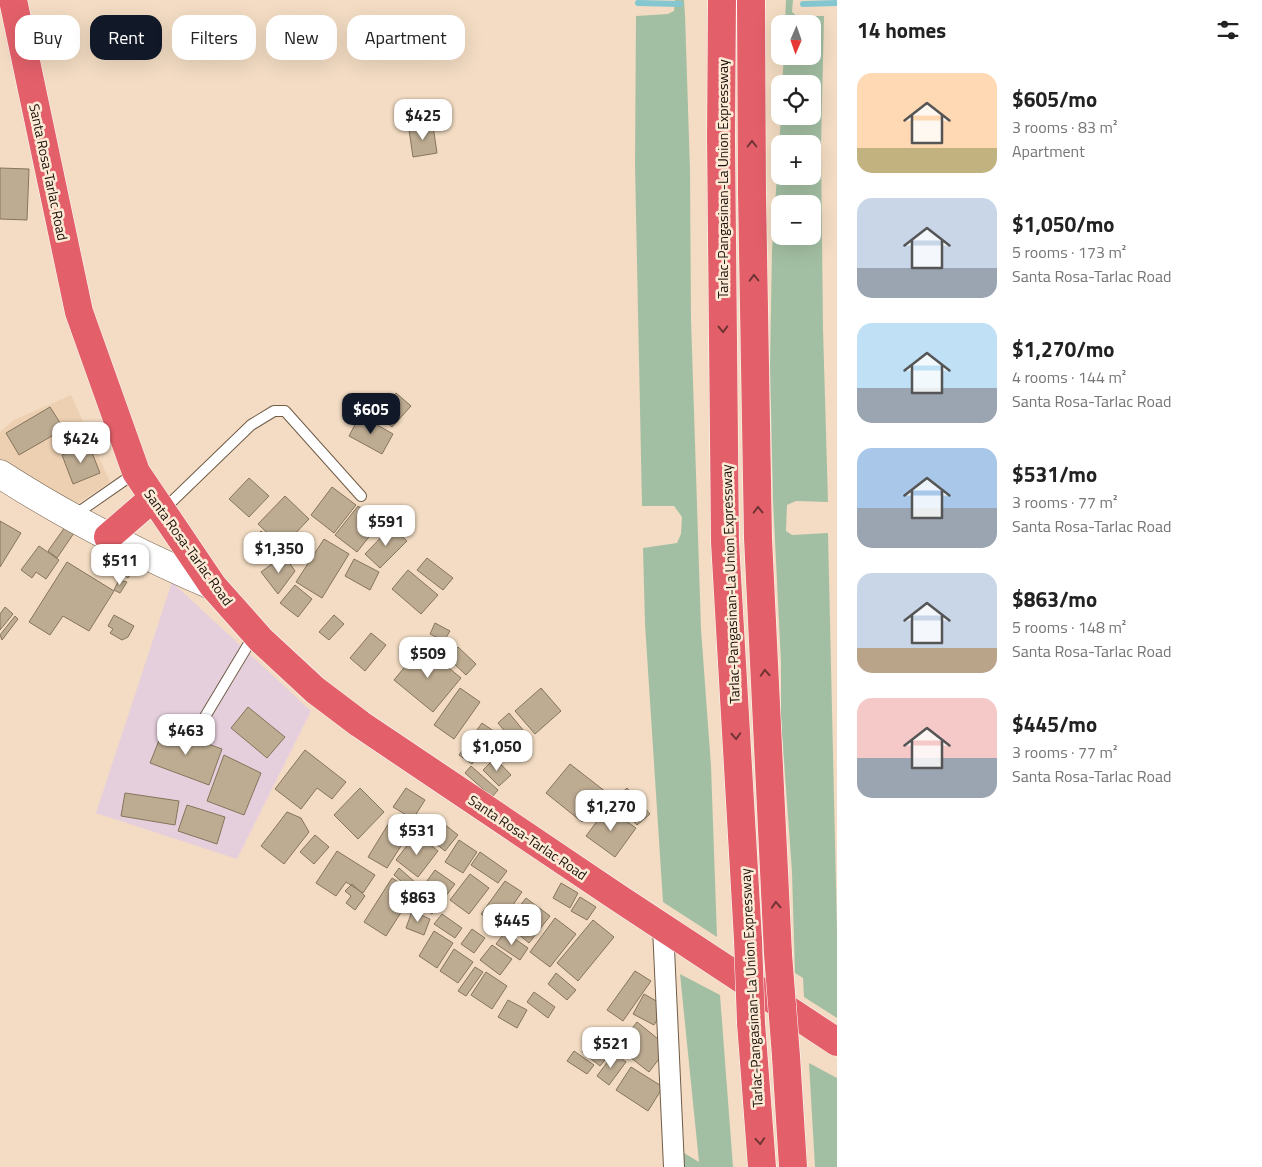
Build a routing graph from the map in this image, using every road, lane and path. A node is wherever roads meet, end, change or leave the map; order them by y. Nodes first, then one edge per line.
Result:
1 (13, 0) edge
2 (722, 0) edge
3 (751, 0) edge
4 (136, 472) junction
5 (0, 474) edge
6 (361, 496) dead end
7 (157, 505) junction
8 (70, 518) junction
9 (108, 537) junction
10 (213, 586) junction
11 (255, 634) junction
12 (203, 720) dead end
13 (663, 927) junction
14 (837, 1042) edge
15 (674, 1167) edge
16 (762, 1167) edge
17 (793, 1167) edge

1 - 4 highway, Santa Rosa-Tarlac Road
2 -> 16 highway, Tarlac-Pangasinan-La Union Expressway, bridge
17 -> 3 highway, bridge
4 - 7 highway, Santa Rosa-Tarlac Road
4 - 8 lane
5 - 8 street
6 - 7 lane
7 - 9 highway
7 - 10 highway, Santa Rosa-Tarlac Road
8 - 9 street
9 - 10 street
10 - 11 highway, Santa Rosa-Tarlac Road
11 - 12 lane
11 - 13 highway, Santa Rosa-Tarlac Road
13 - 14 highway, Santa Rosa-Tarlac Road
13 - 15 street

